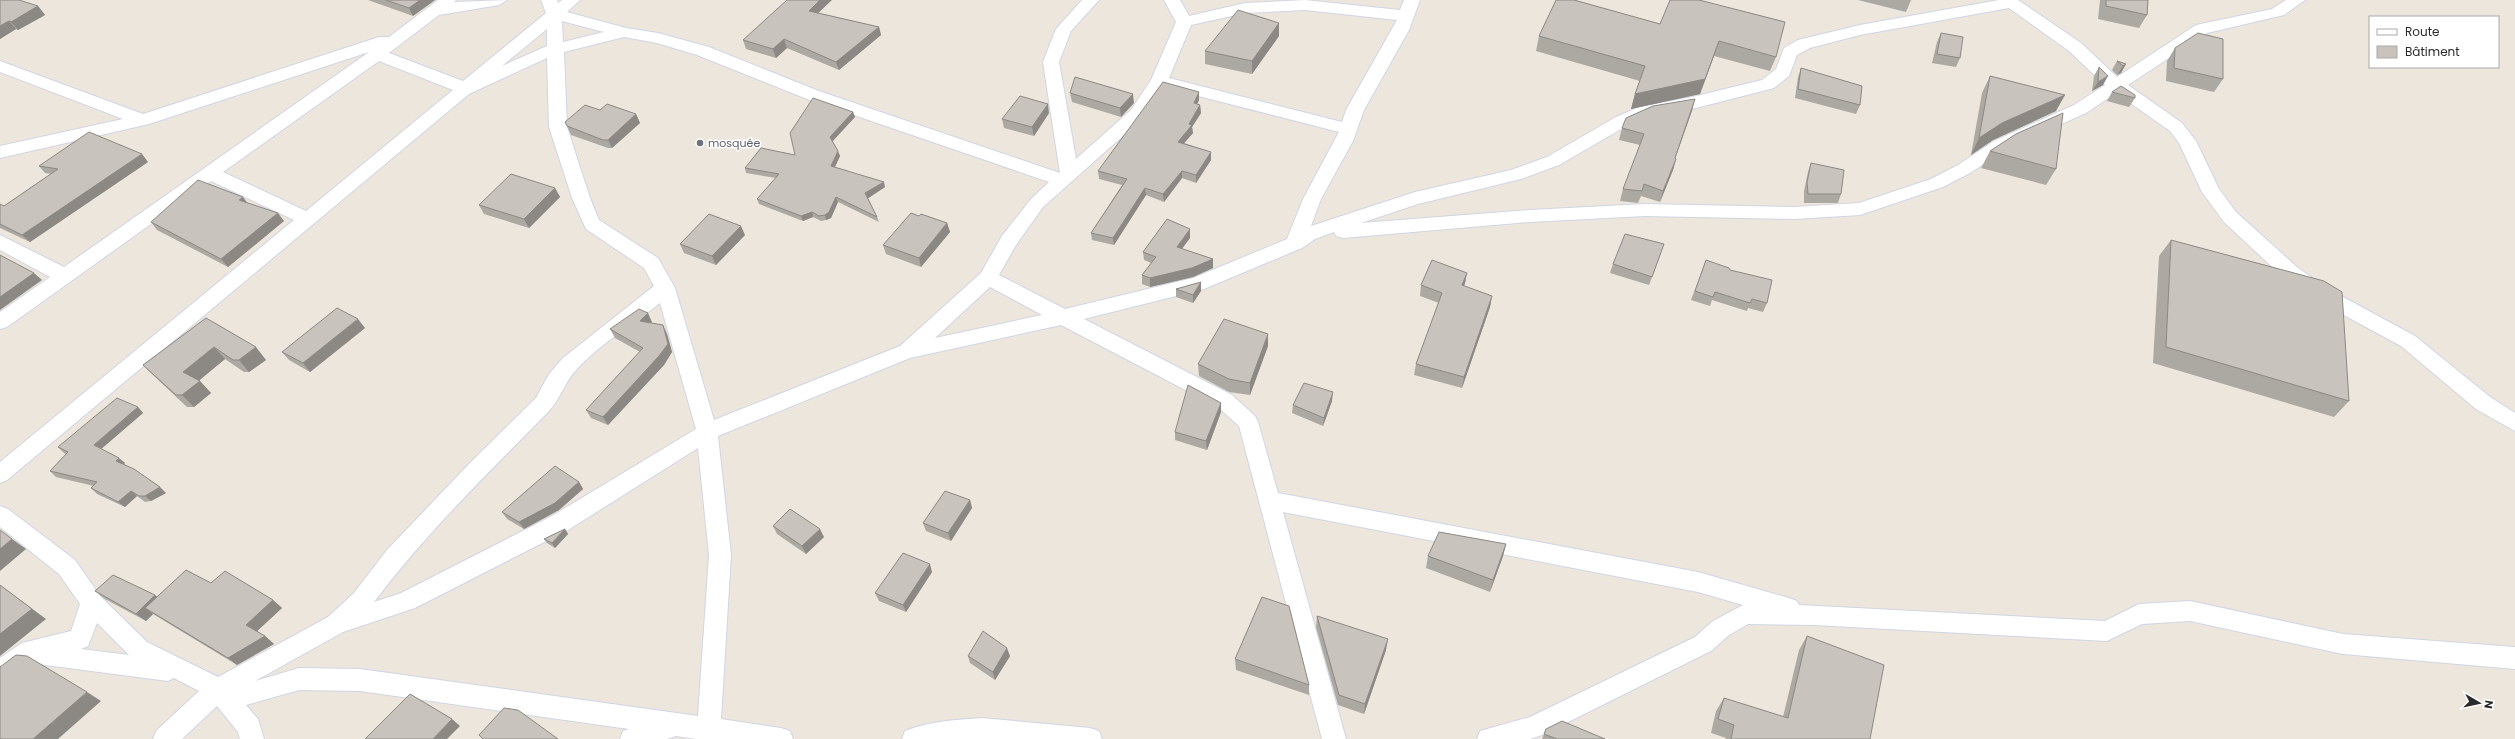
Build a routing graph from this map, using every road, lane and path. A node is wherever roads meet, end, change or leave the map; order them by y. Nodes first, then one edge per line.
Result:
1 (499, 0) edge
2 (572, 0) edge
3 (1091, 0) edge
4 (1172, 0) edge
5 (1412, 0) edge
6 (2297, 0) edge
7 (477, 1) edge
8 (2009, 2) edge
9 (442, 5) edge
10 (551, 7) edge
11 (1406, 16) junction
12 (1184, 22) junction
13 (626, 33) junction
14 (400, 36) junction
15 (554, 48) junction
16 (377, 54) junction
17 (0, 66) edge
18 (16, 72) junction
19 (0, 81) edge
20 (1159, 81) junction
21 (2117, 86) junction
22 (467, 89) junction
23 (143, 120) junction
24 (1349, 128) junction
25 (0, 152) edge
26 (210, 173) junction
27 (1065, 176) junction
28 (309, 220) junction
29 (1301, 239) junction
30 (0, 242) edge
31 (65, 276) junction
32 (988, 278) junction
33 (665, 288) junction
34 (1065, 316) junction
35 (0, 322) edge
36 (907, 351) junction
37 (2515, 423) edge
38 (707, 432) junction
39 (0, 474) edge
40 (1268, 500) junction
41 (0, 516) edge
42 (92, 603) junction
43 (1814, 615) junction
44 (336, 624) junction
45 (2515, 658) edge
46 (180, 671) junction
47 (0, 674) edge
48 (222, 695) junction
49 (673, 725) junction
50 (708, 734) edge
51 (1065, 738) edge
52 (165, 739) edge
53 (252, 739) edge
54 (632, 739) edge
55 (781, 739) edge
56 (914, 739) edge
57 (1090, 739) edge
58 (1334, 739) edge
59 (1489, 739) edge

1 - 7 street
2 - 10 street
3 - 27 street
4 - 12 street
5 - 11 street
6 - 21 street
7 - 9 street
8 - 21 street
8 - 29 street
9 - 14 street
10 - 13 street
10 - 15 street
10 - 22 street
11 - 12 street
11 - 24 street
12 - 20 street
13 - 15 street
13 - 27 street
14 - 16 street
14 - 23 street
15 - 22 street
15 - 33 street
16 - 22 street
16 - 26 street
17 - 18 street
18 - 19 street
18 - 23 street
20 - 24 street
20 - 27 street
21 - 29 street
21 - 37 street
22 - 28 street
23 - 25 street
24 - 29 street
26 - 28 street
26 - 31 street
27 - 32 street
28 - 39 street
29 - 34 street
30 - 31 street
31 - 35 street
32 - 34 street
32 - 36 street
33 - 38 street
33 - 44 street
34 - 36 street
34 - 40 street
36 - 38 street
38 - 44 street
38 - 50 street
40 - 43 street
40 - 58 street
41 - 42 street
42 - 46 street
42 - 47 street
43 - 45 street
43 - 59 street
44 - 48 street
46 - 47 street
46 - 48 street
48 - 49 street
48 - 52 street
48 - 53 street
49 - 50 street
49 - 54 street
50 - 55 street
51 - 56 street
51 - 57 street

